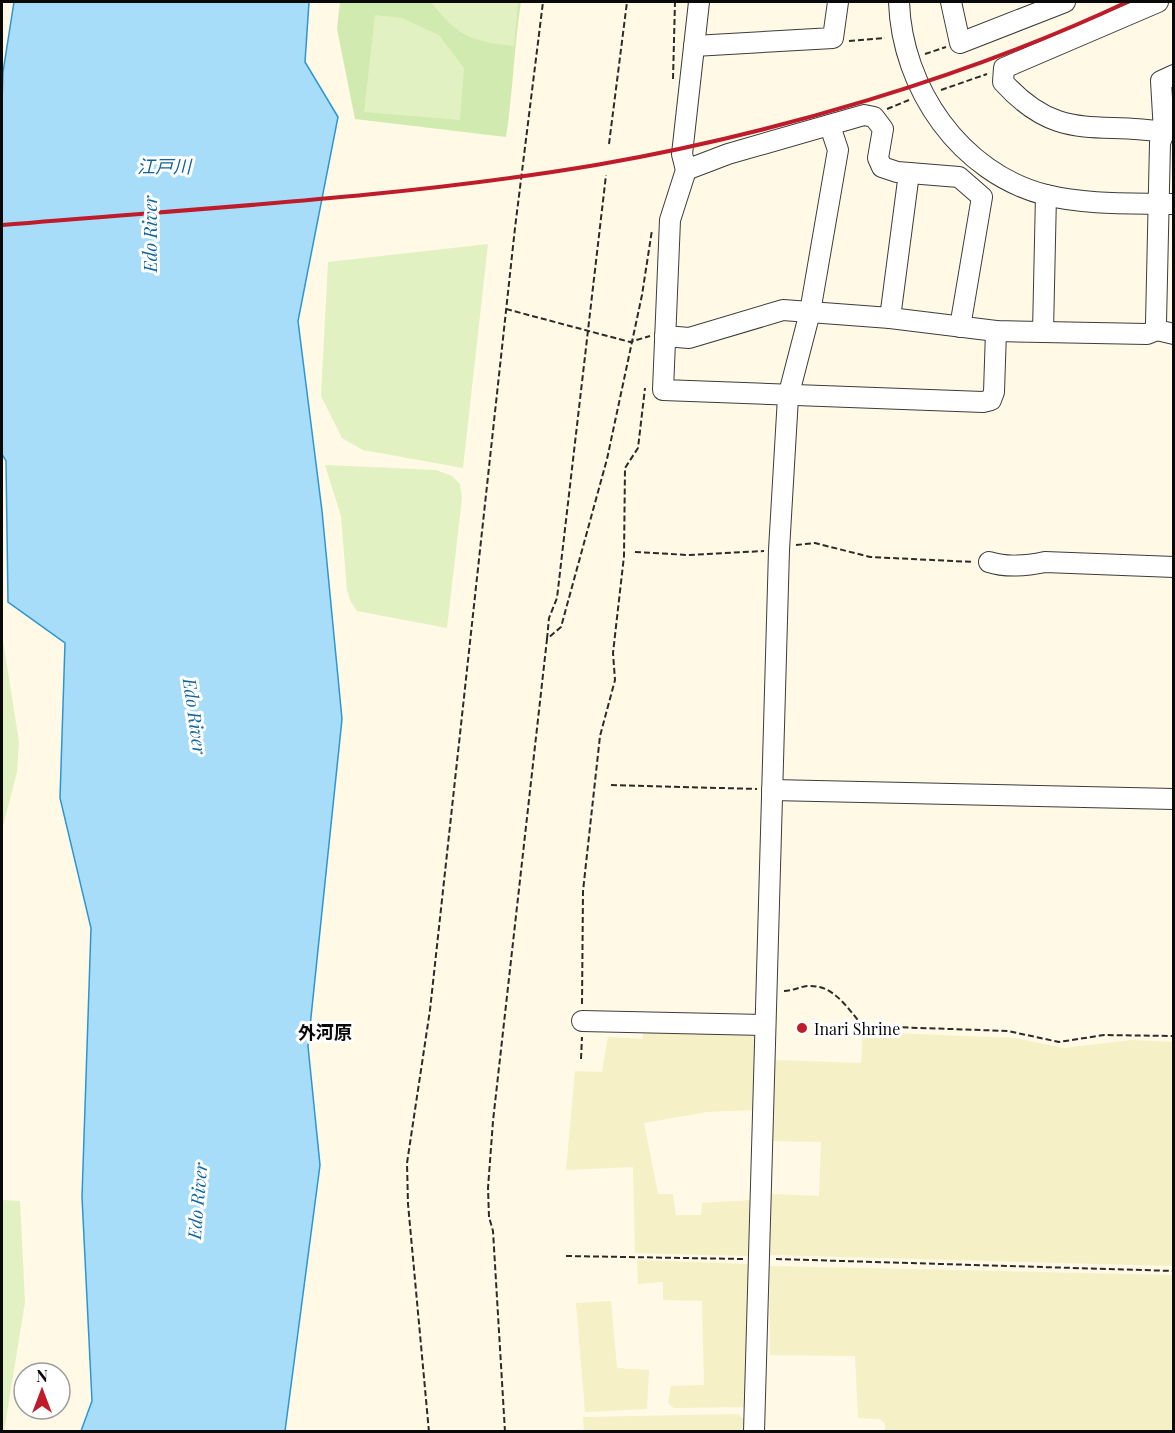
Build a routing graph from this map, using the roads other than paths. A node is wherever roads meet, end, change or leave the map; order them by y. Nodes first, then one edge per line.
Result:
1 (699, 2) edge
2 (838, 2) edge
3 (899, 2) edge
4 (951, 2) edge
5 (1065, 2) edge
6 (1158, 2) edge
7 (694, 46) junction
8 (1173, 75) edge
9 (830, 126) junction
10 (1169, 131) edge
11 (686, 170) junction
12 (909, 173) junction
13 (1046, 195) junction
14 (1166, 204) edge
15 (1165, 257) edge
16 (810, 312) junction
17 (890, 318) junction
18 (960, 327) junction
19 (996, 332) junction
20 (1043, 332) junction
21 (1165, 332) edge
22 (654, 336) junction
23 (788, 397) junction
24 (989, 562) road end
25 (1173, 567) edge
26 (778, 790) junction
27 (1173, 800) edge
28 (582, 1021) road end
29 (764, 1025) junction
30 (754, 1431) edge

1 - 7 street
2 - 7 street
3 - 13 street
4 - 5 street
6 - 10 street
7 - 11 street
8 - 10 street
9 - 11 street
9 - 12 street
9 - 16 street
10 - 14 street
11 - 22 street
12 - 17 street
12 - 18 street
13 - 14 street
13 - 20 street
14 - 15 street
15 - 21 street
16 - 17 street
16 - 22 street
16 - 23 street
17 - 18 street
18 - 19 street
19 - 20 street
19 - 23 street
20 - 21 street
22 - 23 street
23 - 26 street
24 - 25 street
26 - 27 street
26 - 29 street
28 - 29 street
29 - 30 street

